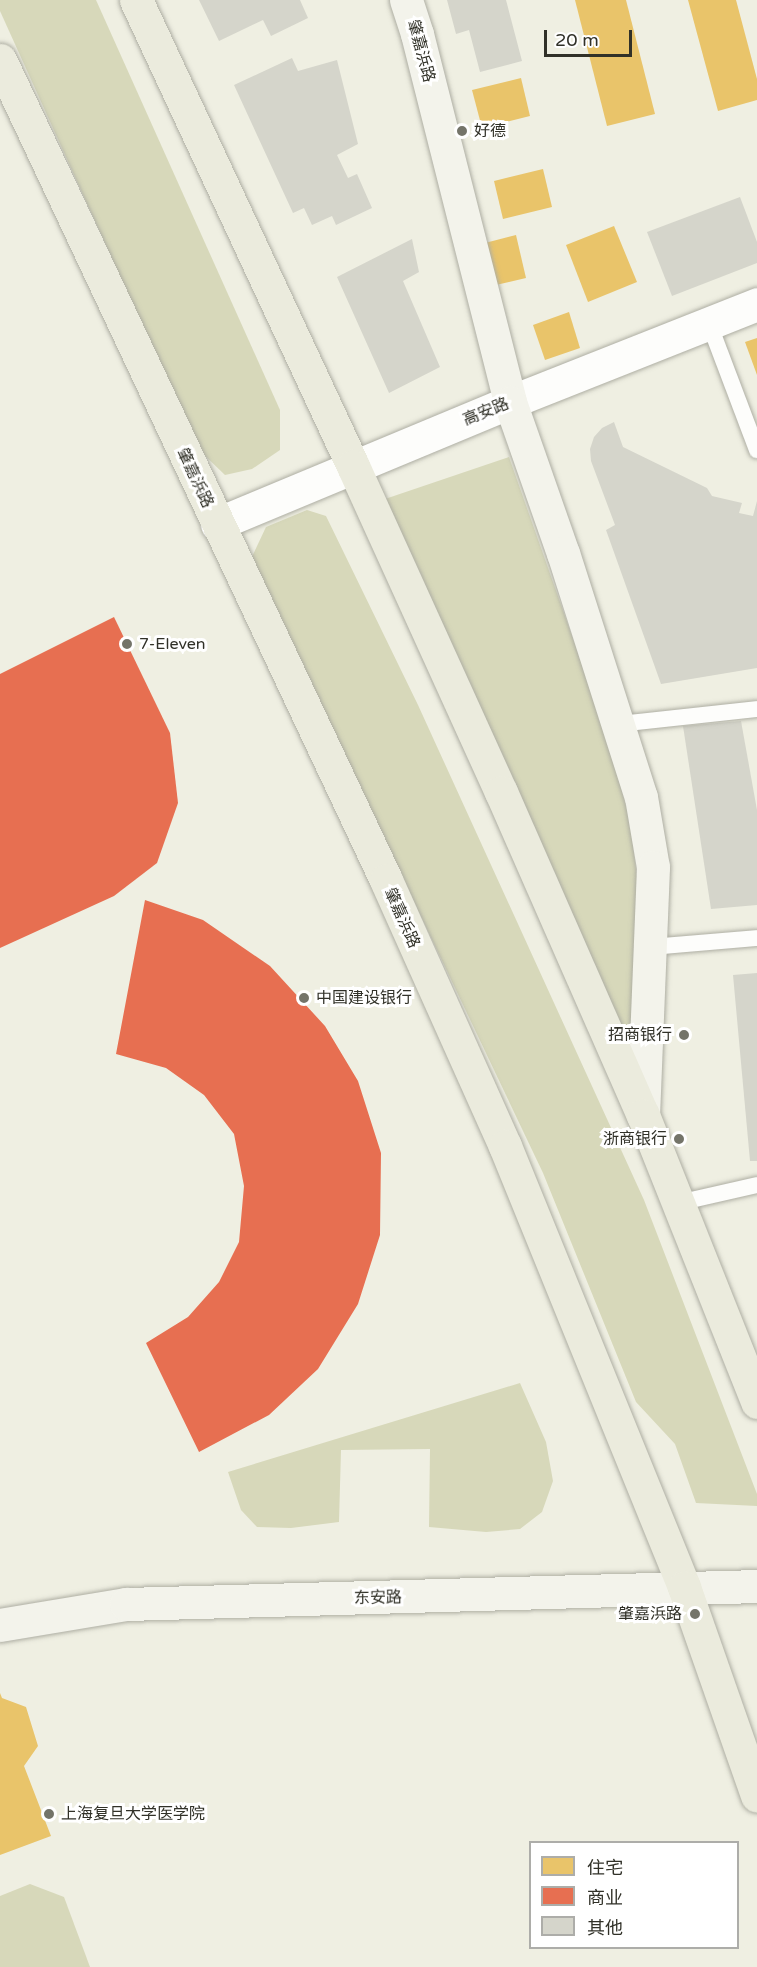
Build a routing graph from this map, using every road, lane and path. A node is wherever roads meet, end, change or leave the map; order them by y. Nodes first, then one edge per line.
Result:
1 (136, 0) edge
2 (406, 0) edge
3 (0, 60) edge
4 (757, 304) edge
5 (709, 323) junction
6 (510, 402) junction
7 (757, 450) edge
8 (353, 466) junction
9 (217, 524) junction
10 (757, 709) edge
11 (620, 724) junction
12 (757, 938) edge
13 (650, 947) junction
14 (643, 1115) junction
15 (757, 1185) edge
16 (678, 1203) junction
17 (757, 1402) edge
18 (757, 1586) edge
19 (684, 1587) junction
20 (0, 1625) edge
21 (757, 1796) edge

1 - 8 main road, 肇嘉浜路
2 - 6 street, 肇嘉浜路
3 - 9 main road, 肇嘉浜路
4 - 5 street, 高安路
5 - 6 street, 高安路
5 - 7 lane
6 - 8 street, 高安路
6 - 11 street, 肇嘉浜路
8 - 9 street, 高安路
8 - 14 main road, 肇嘉浜路
9 - 19 main road, 肇嘉浜路
10 - 11 lane
11 - 13 street, 肇嘉浜路
12 - 13 lane
13 - 14 street, 肇嘉浜路
14 - 16 main road, 肇嘉浜路
15 - 16 lane
16 - 17 main road, 肇嘉浜路
18 - 19 street, 东安路
19 - 20 street, 东安路
19 - 21 main road, 肇嘉浜路

